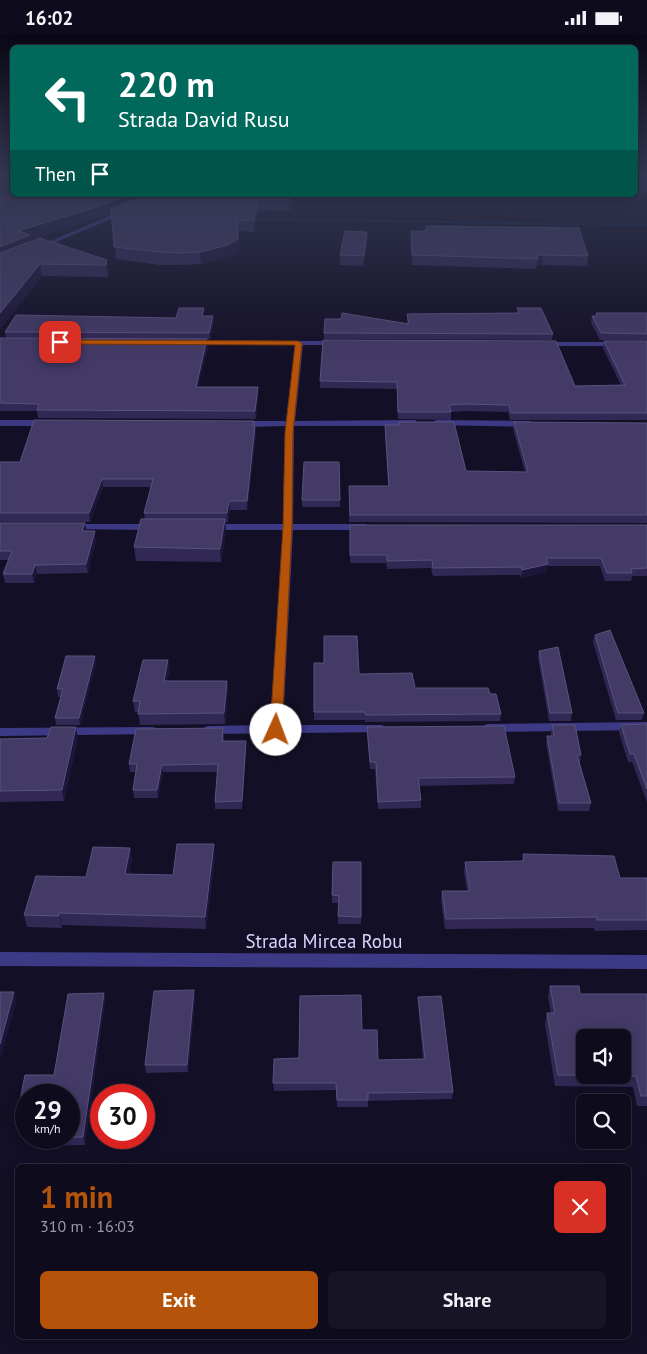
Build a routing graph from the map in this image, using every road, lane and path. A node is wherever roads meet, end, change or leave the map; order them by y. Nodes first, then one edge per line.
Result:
1 (68, 235) edge
2 (31, 250) edge
3 (179, 343) edge
4 (298, 343) junction
5 (348, 343) edge
6 (538, 344) edge
7 (647, 344) edge
8 (0, 423) edge
9 (60, 423) edge
10 (224, 423) edge
11 (291, 424) junction
12 (540, 424) edge
13 (59, 527) edge
14 (166, 527) edge
15 (196, 527) edge
16 (288, 527) junction
17 (379, 527) edge
18 (647, 726) edge
19 (475, 728) edge
20 (396, 729) edge
21 (197, 730) edge
22 (276, 730) junction
23 (0, 731) edge
24 (168, 731) edge
25 (0, 959) edge
26 (647, 962) edge

1 - 2 street
3 - 4 street
4 - 5 street
4 - 11 street
6 - 7 street
8 - 9 street
10 - 11 street
11 - 12 street
11 - 16 street
13 - 14 street
15 - 16 street
16 - 17 street
16 - 22 street
18 - 19 street
20 - 22 street
21 - 22 street
23 - 24 street
25 - 26 street, Strada Mircea Robu

